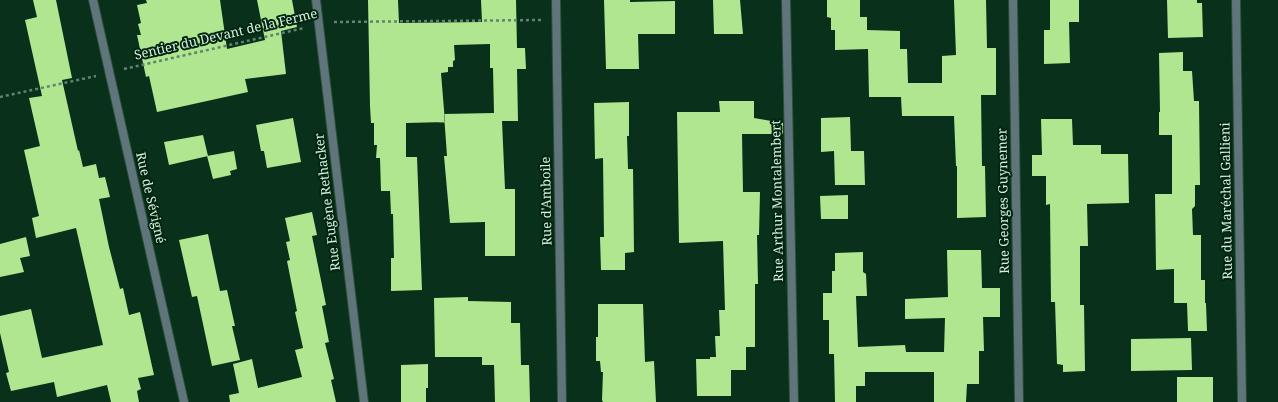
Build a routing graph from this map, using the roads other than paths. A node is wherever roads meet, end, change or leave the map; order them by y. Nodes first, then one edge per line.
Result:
1 (93, 0) edge
2 (316, 0) edge
3 (556, 0) edge
4 (786, 0) edge
5 (1013, 0) edge
6 (1236, 0) edge
7 (184, 402) edge
8 (364, 402) edge
9 (562, 402) edge
10 (794, 402) edge
11 (1019, 402) edge
12 (1242, 402) edge

1 - 7 street, Rue de Sévigné
2 - 8 street, Rue Eugène Rethacker
3 - 9 street, Rue d'Amboile
4 - 10 street, Rue Arthur Montalembert
5 - 11 street, Rue Georges Guynemer
6 - 12 street, Rue du Maréchal Gallieni

